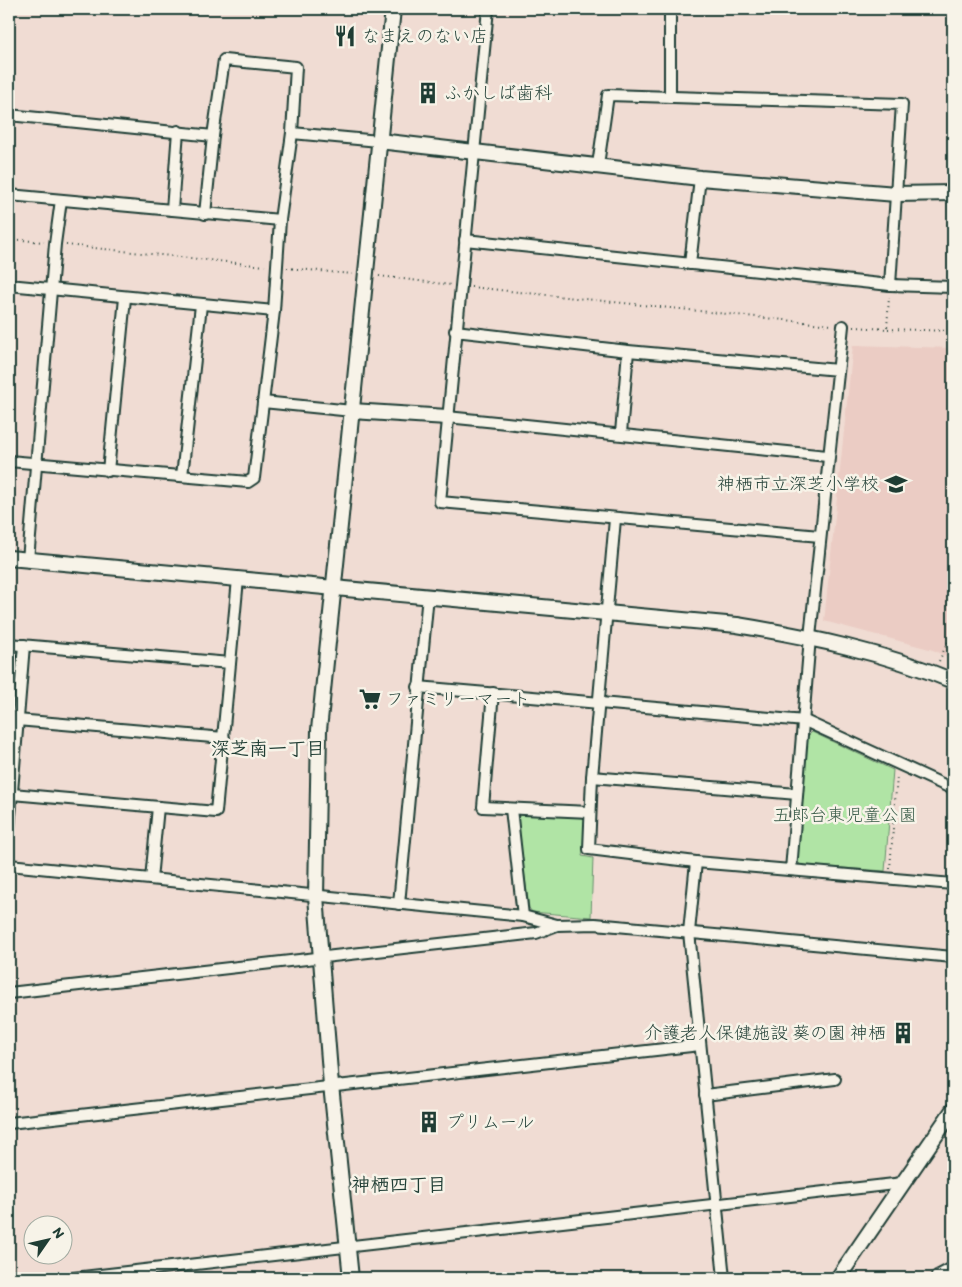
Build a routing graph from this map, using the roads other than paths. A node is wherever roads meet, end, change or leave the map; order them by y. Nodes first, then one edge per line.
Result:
1 (393, 9) edge
2 (488, 9) edge
3 (670, 9) edge
4 (670, 97) junction
5 (9, 115) edge
6 (178, 131) junction
7 (292, 133) junction
8 (213, 136) junction
9 (379, 141) junction
10 (474, 152) junction
11 (598, 165) junction
12 (700, 178) junction
13 (953, 193) edge
14 (896, 194) junction
15 (9, 195) edge
16 (61, 200) junction
17 (172, 210) junction
18 (205, 214) junction
19 (280, 220) junction
20 (465, 240) junction
21 (690, 264) junction
22 (890, 284) junction
23 (9, 285) edge
24 (953, 286) edge
25 (52, 290) junction
26 (125, 298) junction
27 (201, 305) junction
28 (274, 311) junction
29 (843, 326) road end
30 (455, 331) junction
31 (628, 351) junction
32 (838, 370) junction
33 (264, 402) junction
34 (352, 410) junction
35 (447, 417) junction
36 (621, 433) junction
37 (827, 456) junction
38 (9, 462) edge
39 (36, 464) junction
40 (108, 471) junction
41 (182, 476) junction
42 (615, 519) junction
43 (820, 536) junction
44 (9, 558) edge
45 (28, 560) junction
46 (238, 579) junction
47 (334, 588) junction
48 (428, 595) junction
49 (606, 613) junction
50 (810, 637) junction
51 (9, 644) edge
52 (24, 645) junction
53 (230, 663) junction
54 (953, 681) edge
55 (418, 687) junction
56 (494, 693) junction
57 (599, 703) junction
58 (18, 720) junction
59 (805, 722) junction
60 (224, 738) junction
61 (592, 777) junction
62 (953, 790) edge
63 (12, 794) junction
64 (797, 794) junction
65 (158, 807) junction
66 (511, 809) junction
67 (590, 812) junction
68 (9, 828) edge
69 (696, 862) junction
70 (9, 865) edge
71 (791, 870) junction
72 (151, 879) junction
73 (953, 884) edge
74 (316, 896) junction
75 (399, 904) junction
76 (523, 916) junction
77 (557, 925) junction
78 (689, 932) junction
79 (321, 957) junction
80 (953, 957) edge
81 (9, 993) edge
82 (700, 1045) junction
83 (835, 1079) dead end
84 (332, 1085) junction
85 (705, 1095) junction
86 (953, 1110) edge
87 (9, 1123) edge
88 (904, 1183) junction
89 (716, 1205) junction
90 (348, 1248) junction
91 (953, 1270) edge
92 (74, 1278) edge
93 (351, 1278) edge
94 (724, 1278) edge
95 (838, 1278) edge
96 (938, 1278) edge

1 - 9 street
2 - 10 street
3 - 4 street
4 - 11 street
4 - 14 street
5 - 6 street
6 - 8 street
6 - 17 street
7 - 8 street
7 - 9 street
7 - 19 street
8 - 18 street
9 - 10 street
9 - 34 street
10 - 11 street
10 - 20 street
11 - 12 street
12 - 14 street
12 - 21 street
13 - 14 street
14 - 22 street
15 - 16 street
16 - 17 street
16 - 25 street
17 - 18 street
18 - 19 street
19 - 28 street
20 - 21 street
20 - 30 street
21 - 22 street
22 - 24 street
23 - 25 street
25 - 26 street
25 - 39 street
26 - 27 street
26 - 40 street
27 - 28 street
27 - 41 street
28 - 33 street
29 - 32 street
30 - 31 street
30 - 35 street
31 - 32 street
31 - 36 street
32 - 37 street
33 - 34 street
33 - 41 street
34 - 35 street
34 - 47 street
35 - 36 street
35 - 42 street
36 - 37 street
37 - 43 street
38 - 39 street
39 - 40 street
39 - 45 street
40 - 41 street
42 - 43 street
42 - 49 street
43 - 50 street
44 - 45 street
45 - 46 street
46 - 47 street
46 - 53 street
47 - 48 street
47 - 74 street
48 - 49 street
48 - 55 street
49 - 50 street
49 - 57 street
50 - 54 street
50 - 59 street
51 - 52 street
52 - 53 street
52 - 58 street
53 - 60 street
55 - 56 street
55 - 75 street
56 - 57 street
56 - 66 street
57 - 59 street
57 - 61 street
58 - 60 street
58 - 63 street
59 - 62 street
59 - 64 street
60 - 65 street
61 - 64 street
61 - 67 street
63 - 65 street
63 - 68 street
64 - 71 street
65 - 72 street
66 - 67 street
66 - 76 street
67 - 69 street
69 - 71 street
69 - 78 street
70 - 72 street
71 - 73 street
72 - 74 street
74 - 75 street
74 - 79 street
75 - 76 street
76 - 77 street
77 - 78 street
77 - 79 street
78 - 80 street
78 - 82 street
79 - 81 street
79 - 84 street
82 - 84 street
82 - 85 street
83 - 85 street
84 - 87 street
84 - 90 street
85 - 89 street
86 - 88 street
88 - 89 street
88 - 95 street
89 - 90 street
89 - 94 street
90 - 92 street
90 - 93 street
91 - 96 street

